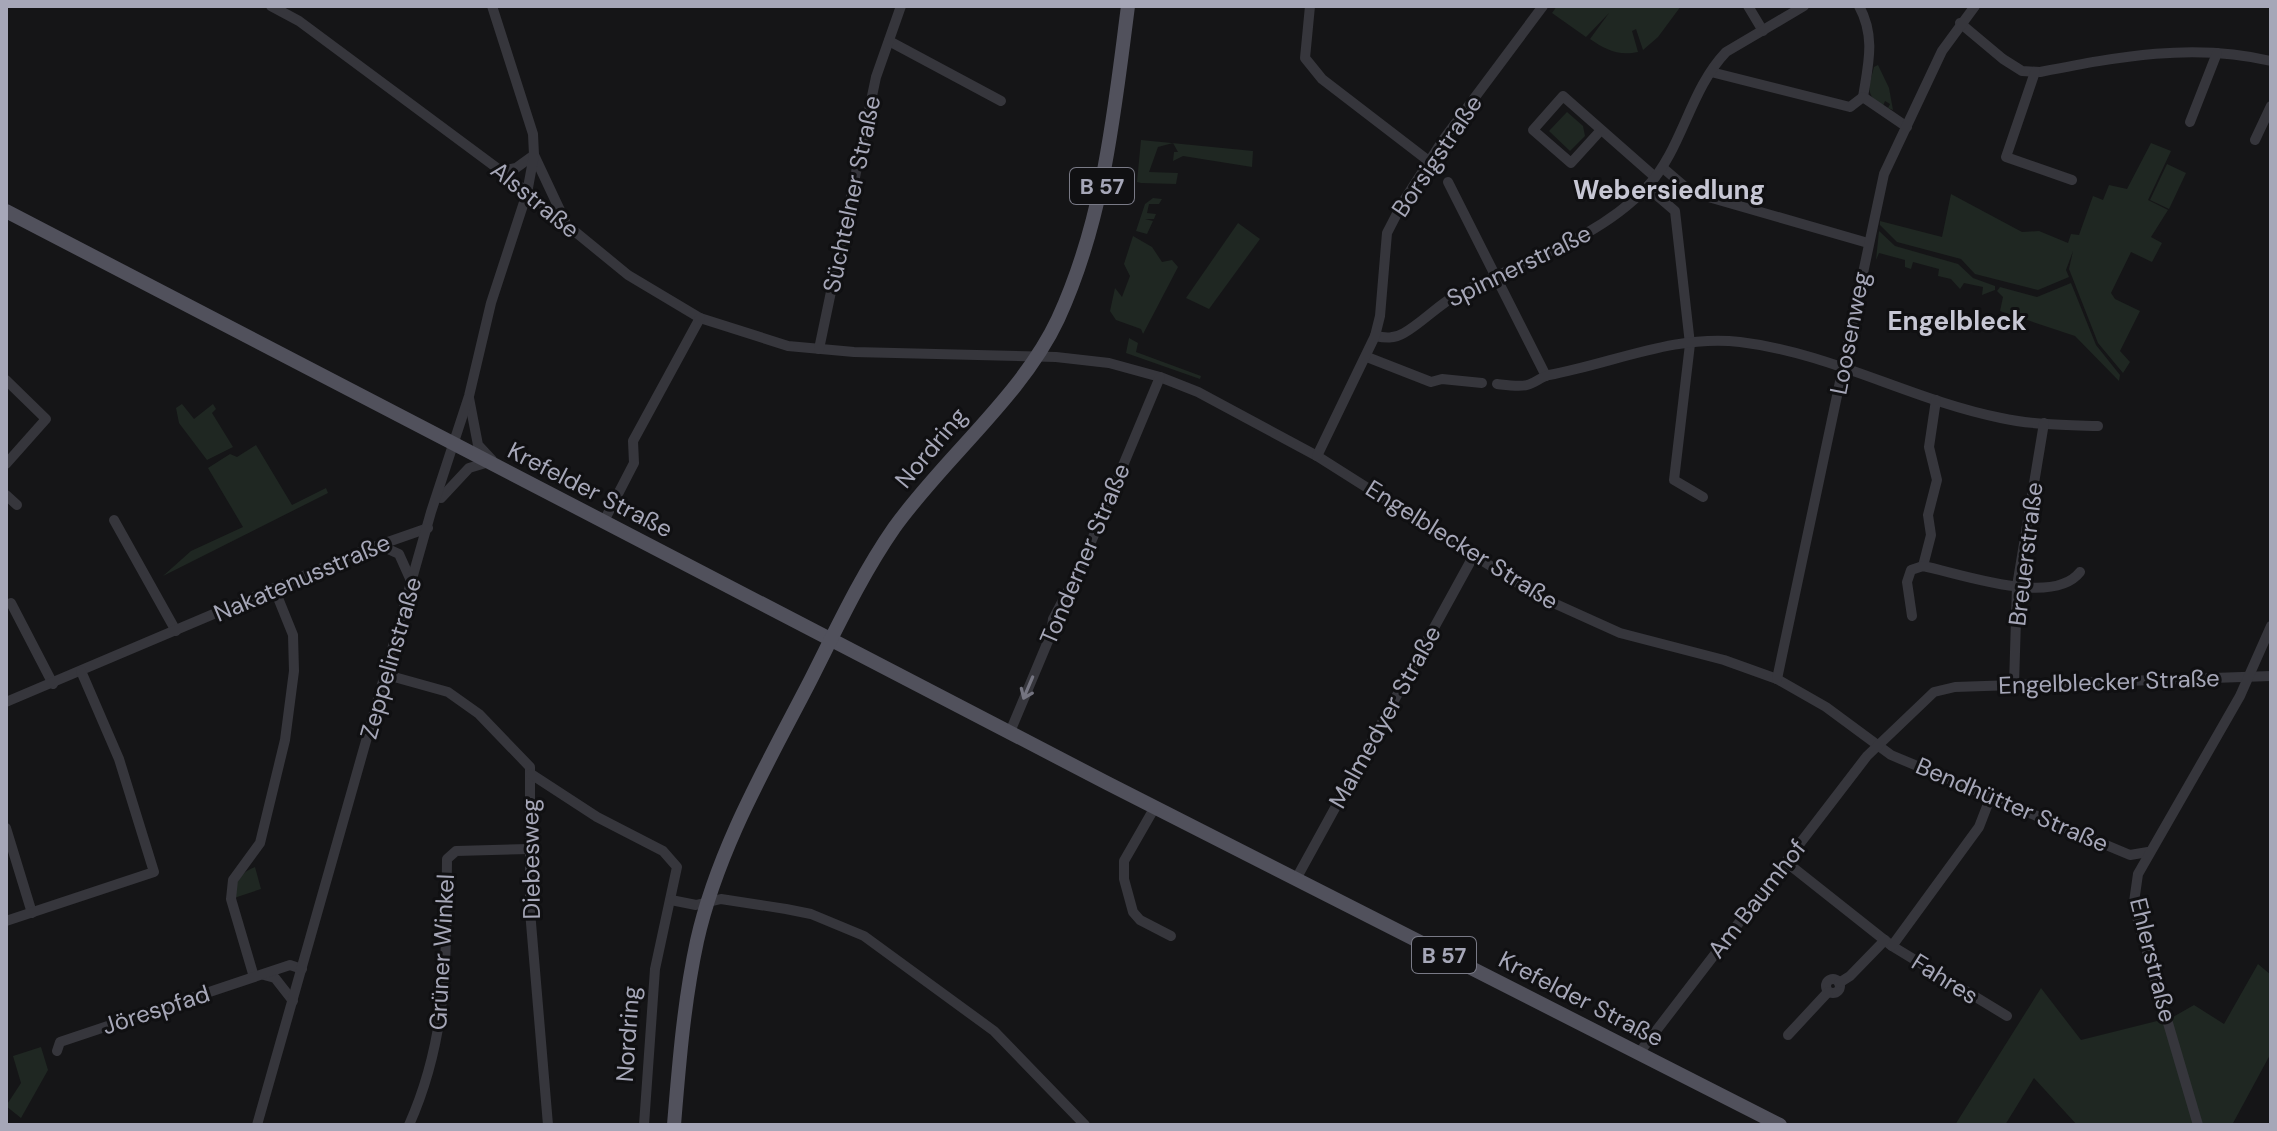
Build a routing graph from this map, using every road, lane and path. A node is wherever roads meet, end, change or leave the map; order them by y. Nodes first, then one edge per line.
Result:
1 (271, 6) edge
2 (492, 6) edge
3 (1128, 6) edge
4 (1310, 6) edge
5 (1543, 6) edge
6 (1748, 6) edge
7 (1804, 6) edge
8 (1859, 6) edge
9 (1975, 6) edge
10 (897, 8) edge
11 (1960, 23) junction
12 (1763, 31) junction
13 (889, 41) junction
14 (2217, 53) junction
15 (2271, 61) edge
16 (1711, 72) junction
17 (2035, 72) junction
18 (1863, 97) junction
19 (1001, 101) dead end
20 (2271, 106) edge
21 (2190, 122) dead end
22 (1907, 127) junction
23 (1601, 130) junction
24 (2255, 140) dead end
25 (534, 155) junction
26 (1430, 162) junction
27 (501, 171) junction
28 (1659, 172) junction
29 (2072, 180) dead end
30 (1448, 182) dead end
31 (1647, 187) junction
32 (527, 193) junction
33 (6, 211) edge
34 (567, 225) junction
35 (1868, 243) junction
36 (1495, 278) junction
37 (700, 318) junction
38 (1375, 336) junction
39 (1690, 344) junction
40 (819, 349) junction
41 (1038, 356) junction
42 (1367, 357) junction
43 (1843, 365) junction
44 (1546, 376) junction
45 (1160, 377) junction
46 (6, 380) edge
47 (1482, 383) dead end
48 (1497, 384) dead end
49 (469, 396) junction
50 (1936, 400) junction
51 (2044, 423) junction
52 (2098, 426) dead end
53 (453, 445) junction
54 (1317, 456) junction
55 (6, 464) edge
56 (495, 465) junction
57 (6, 495) edge
58 (1703, 497) dead end
59 (17, 505) dead end
60 (431, 512) junction
61 (114, 520) dead end
62 (604, 521) junction
63 (428, 528) junction
64 (379, 545) junction
65 (1474, 555) junction
66 (1923, 566) junction
67 (2080, 572) dead end
68 (412, 584) junction
69 (2017, 586) junction
70 (274, 588) junction
71 (11, 603) dead end
72 (1912, 616) dead end
73 (2271, 626) edge
74 (176, 631) junction
75 (832, 638) junction
76 (81, 671) junction
77 (387, 675) junction
78 (2271, 676) edge
79 (2249, 677) junction
80 (1777, 679) junction
81 (53, 684) junction
82 (2014, 685) junction
83 (6, 702) edge
84 (1010, 732) junction
85 (1877, 746) junction
86 (531, 774) junction
87 (1991, 796) junction
88 (1155, 807) junction
89 (6, 828) edge
90 (529, 849) junction
91 (2148, 852) junction
92 (1786, 862) junction
93 (1296, 879) junction
94 (671, 900) junction
95 (708, 903) junction
96 (32, 913) junction
97 (6, 921) edge
98 (1171, 936) dead end
99 (1888, 943) junction
100 (302, 969) junction
101 (258, 976) junction
102 (293, 1001) junction
103 (2007, 1016) dead end
104 (1788, 1035) dead end
105 (57, 1051) dead end
106 (1639, 1053) junction
107 (1775, 1124) edge
108 (257, 1125) edge
109 (409, 1125) edge
110 (548, 1125) edge
111 (644, 1125) edge
112 (674, 1125) edge
113 (1085, 1125) edge
114 (2198, 1125) edge

1 - 27 street, Alsstraße
2 - 25 street
3 - 41 main road, Nordring / B 57
4 - 26 street
5 - 26 street, Borsigstraße
6 - 12 street
7 - 12 street, Spinnerstraße
8 - 18 street
9 - 11 street, Loosenweg
10 - 13 street, Süchtelner Straße
11 - 17 street
11 - 22 street, Loosenweg
12 - 16 street, Spinnerstraße
13 - 19 street
13 - 40 street, Süchtelner Straße
14 - 15 street
14 - 17 street
14 - 21 street
16 - 18 street
16 - 28 street, Spinnerstraße
17 - 29 street
18 - 22 street
20 - 24 street
22 - 35 street, Loosenweg
23 - 23 street
23 - 28 street
25 - 27 street
25 - 32 street, Zeppelinstraße
25 - 34 street
26 - 38 street, Borsigstraße
27 - 32 street, Alsstraße
28 - 31 street, Spinnerstraße
28 - 35 street
30 - 36 street
31 - 36 street, Spinnerstraße
31 - 39 street
32 - 34 street, Alsstraße
32 - 49 street, Zeppelinstraße
33 - 53 main road, Krefelder Straße
34 - 37 street, Alsstraße
35 - 43 street, Loosenweg
36 - 38 street, Spinnerstraße
36 - 44 street
37 - 40 street, Alsstraße
37 - 62 street
38 - 42 street, Borsigstraße
39 - 43 street
39 - 44 street
39 - 58 street
40 - 41 street, Engelblecker Straße
41 - 45 street, Engelblecker Straße
41 - 75 main road, Nordring / B 57
42 - 47 street
42 - 54 street, Borsigstraße
43 - 50 street
43 - 80 street, Loosenweg
44 - 48 street
45 - 54 street, Engelblecker Straße
45 -> 84 street, Tonderner Straße
46 - 55 street
49 - 53 street, Zeppelinstraße
49 - 56 street
50 - 51 street
50 - 66 street
51 - 52 street
51 - 69 street, Breuerstraße
53 - 56 main road, Krefelder Straße
53 - 60 street, Zeppelinstraße
54 - 65 street, Engelblecker Straße
56 - 60 street
56 - 62 main road, Krefelder Straße
57 - 59 street
60 - 63 street, Zeppelinstraße
61 - 74 street
62 - 75 main road, Krefelder Straße
63 - 64 street, Nakatenusstraße
63 - 68 street, Zeppelinstraße
64 - 68 street
64 - 70 street, Nakatenusstraße
65 - 80 street, Engelblecker Straße
65 - 93 street, Malmedyer Straße
66 - 69 street
66 - 72 street
67 - 69 street
68 - 77 street, Zeppelinstraße
69 - 82 street, Breuerstraße
70 - 74 street, Nakatenusstraße
70 - 101 street
71 - 81 street
73 - 79 street, Ehlerstraße
74 - 76 street, Nakatenusstraße
75 - 84 main road, Krefelder Straße / B 57
75 - 95 main road, Nordring
76 - 81 street, Nakatenusstraße
76 - 96 street
77 - 86 street, Diebesweg
77 - 100 street, Zeppelinstraße
78 - 79 street, Engelblecker Straße
79 - 82 street, Engelblecker Straße
79 - 91 street, Ehlerstraße
80 - 85 street, Engelblecker Straße
81 - 83 street, Nakatenusstraße
82 - 85 street, Engelblecker Straße
84 - 88 main road, Krefelder Straße / B 57
85 - 87 street, Bendhütter Straße
85 - 92 street, Am Baumhof
86 - 90 street, Diebesweg
86 - 94 street, Nordring
87 - 91 street, Bendhütter Straße
87 - 99 street
88 - 93 main road, Krefelder Straße / B 57
88 - 98 street
89 - 96 street
90 - 109 street, Grüner Winkel
90 - 110 street, Diebesweg
91 - 114 street, Ehlerstraße
92 - 99 street, Fahres
92 - 106 street, Am Baumhof
93 - 106 main road, Krefelder Straße / B 57
94 - 95 street
94 - 111 street, Nordring
95 - 112 main road, Nordring
95 - 113 street
96 - 97 street
99 - 103 street, Fahres
99 - 104 street, Fahres
100 - 101 street, Jörespfad
100 - 102 street, Zeppelinstraße
101 - 102 street
101 - 105 street, Jörespfad
102 - 108 street, Zeppelinstraße
106 - 107 main road, Krefelder Straße / B 57

